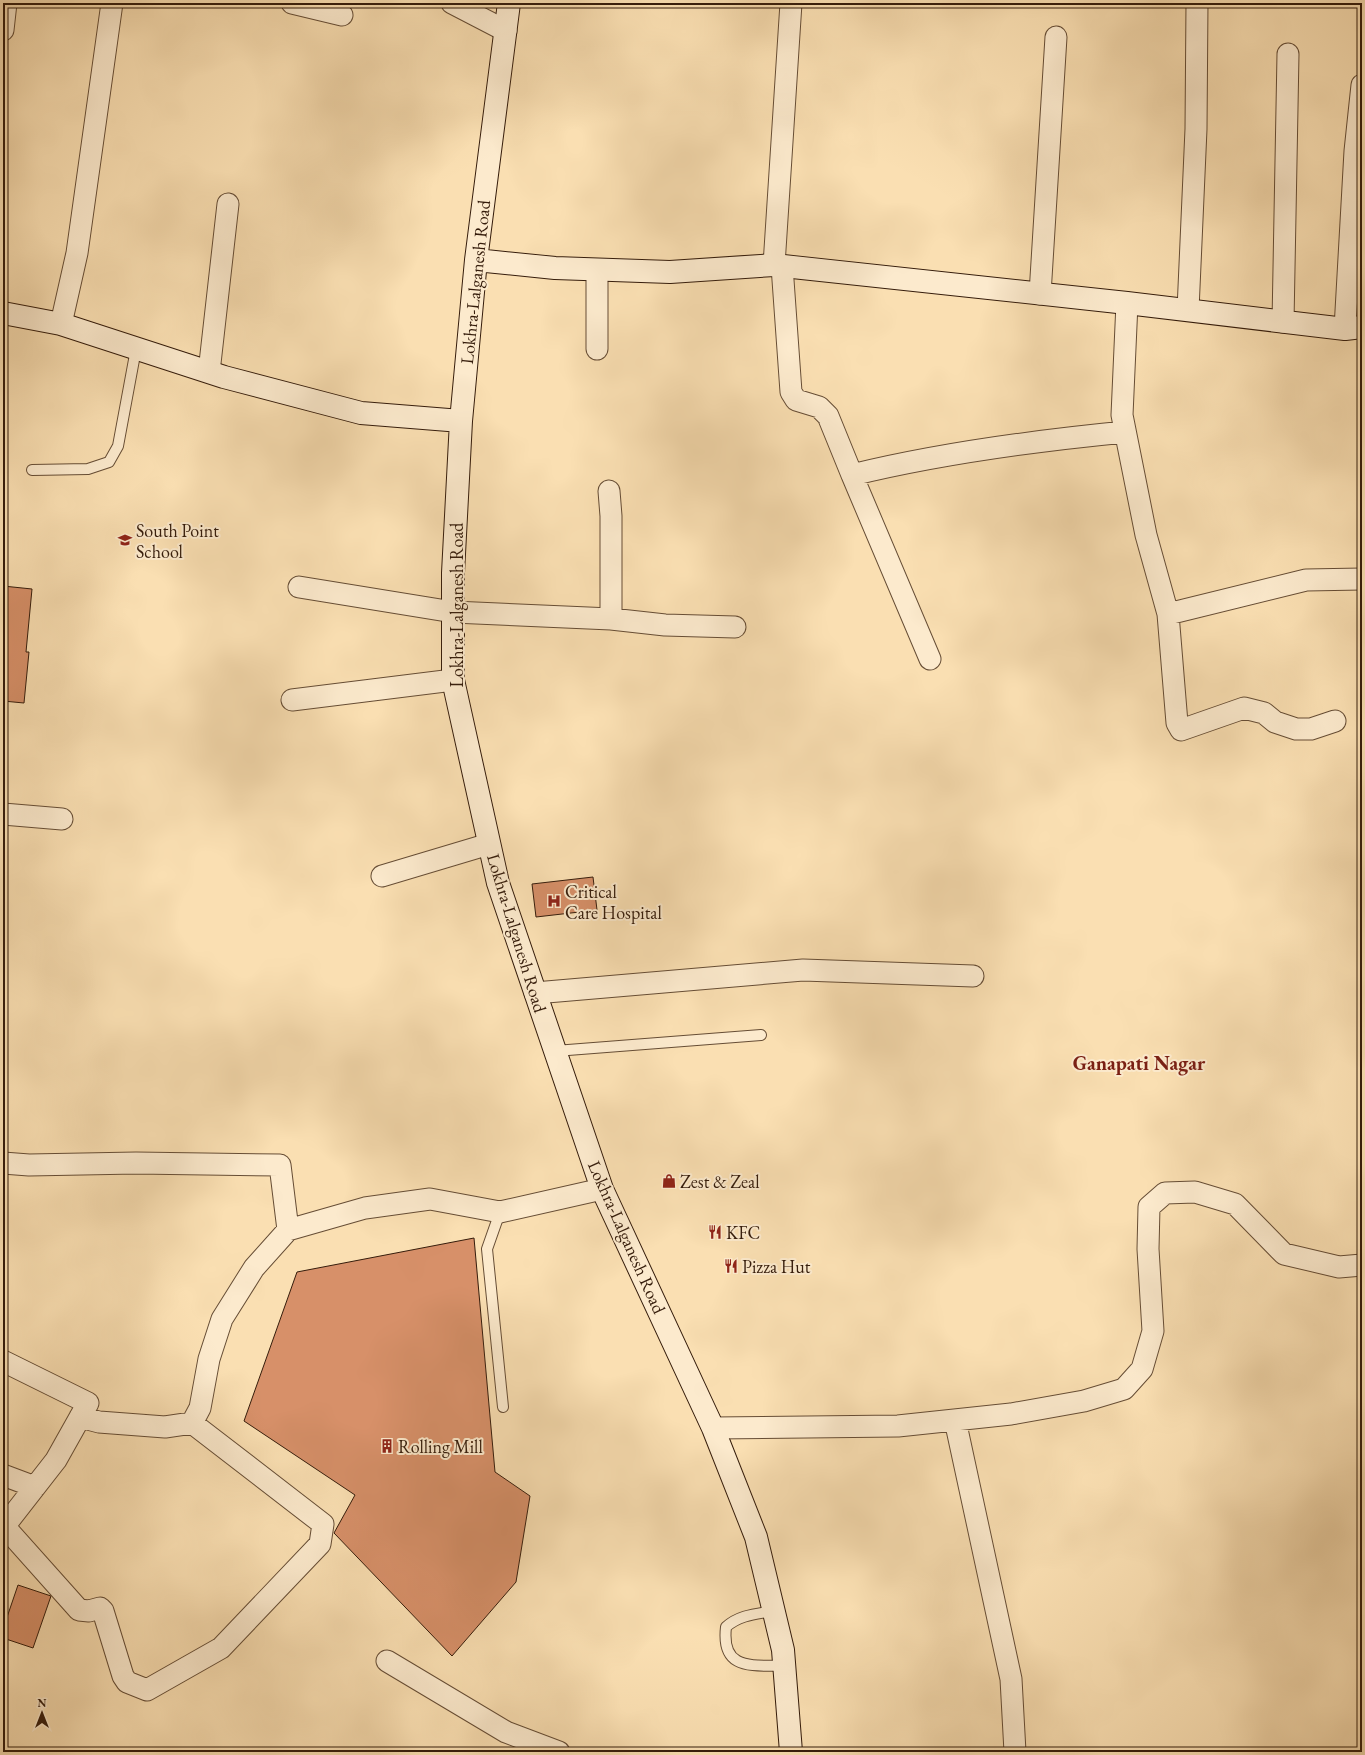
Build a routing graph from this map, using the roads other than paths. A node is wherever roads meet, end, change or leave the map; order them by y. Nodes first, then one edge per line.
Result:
1 (6, 3) edge
2 (112, 3) edge
3 (292, 3) edge
4 (452, 3) edge
5 (509, 3) edge
6 (790, 3) edge
7 (1197, 3) edge
8 (342, 15) dead end
9 (3, 30) edge
10 (506, 31) junction
11 (1056, 37) dead end
12 (1288, 54) dead end
13 (1362, 85) edge
14 (228, 204) dead end
15 (476, 260) junction
16 (778, 266) junction
17 (597, 270) junction
18 (1040, 294) junction
19 (1127, 303) junction
20 (1188, 310) junction
21 (3, 313) edge
22 (1283, 322) junction
23 (61, 324) junction
24 (1354, 328) edge
25 (136, 349) junction
26 (597, 349) dead end
27 (209, 372) junction
28 (461, 421) junction
29 (1125, 432) junction
30 (32, 470) dead end
31 (852, 475) junction
32 (609, 491) dead end
33 (1362, 579) edge
34 (299, 587) dead end
35 (453, 612) junction
36 (1168, 614) junction
37 (612, 618) junction
38 (735, 627) dead end
39 (930, 659) dead end
40 (453, 680) junction
41 (292, 700) dead end
42 (1334, 721) dead end
43 (3, 814) edge
44 (62, 819) dead end
45 (489, 844) junction
46 (382, 876) dead end
47 (973, 976) dead end
48 (535, 993) junction
49 (761, 1035) dead end
50 (555, 1051) junction
51 (3, 1163) edge
52 (602, 1189) junction
53 (500, 1212) junction
54 (288, 1230) junction
55 (1362, 1265) edge
56 (3, 1361) edge
57 (503, 1407) dead end
58 (80, 1417) junction
59 (955, 1420) junction
60 (192, 1423) junction
61 (713, 1428) junction
62 (3, 1475) edge
63 (35, 1487) junction
64 (4, 1527) edge
65 (773, 1611) junction
66 (387, 1661) dead end
67 (784, 1666) junction
68 (559, 1752) edge
69 (791, 1752) edge
70 (1015, 1752) edge

1 - 9 street
2 - 23 street
3 - 8 street
4 - 10 street
5 - 10 main road, Lokhra-Lalganesh Road
6 - 16 street
7 - 20 street
10 - 15 main road, Lokhra-Lalganesh Road
11 - 18 street
12 - 22 street
13 - 24 street
14 - 27 street
15 - 17 main road
15 - 28 main road, Lokhra-Lalganesh Road
16 - 17 main road
16 - 18 main road
16 - 31 street
17 - 26 street
18 - 19 main road
19 - 20 main road
19 - 29 street
20 - 22 main road
21 - 23 main road
22 - 24 main road
23 - 25 main road
25 - 27 main road
25 - 30 lane
27 - 28 main road
28 - 35 main road, Lokhra-Lalganesh Road
29 - 31 street
29 - 36 street
31 - 39 street
32 - 37 street
33 - 36 street
34 - 35 street
35 - 37 street
35 - 40 main road, Lokhra-Lalganesh Road
36 - 42 street
37 - 38 street
40 - 41 street
40 - 45 main road, Lokhra-Lalganesh Road
43 - 44 street
45 - 46 street
45 - 48 main road, Lokhra-Lalganesh Road
47 - 48 street
48 - 50 main road, Lokhra-Lalganesh Road
49 - 50 lane
50 - 52 main road, Lokhra-Lalganesh Road
51 - 54 street
52 - 53 street
52 - 61 main road, Lokhra-Lalganesh Road
53 - 54 street
53 - 57 lane
54 - 60 street
55 - 59 street
56 - 58 street
58 - 60 street
58 - 63 street
59 - 61 street
59 - 70 street
60 - 64 street
61 - 65 main road, Lokhra-Lalganesh Road
62 - 63 street
63 - 64 street
65 - 67 main road, Lokhra-Lalganesh Road
65 - 67 lane
66 - 68 street
67 - 69 main road, Lokhra-Lalganesh Road

